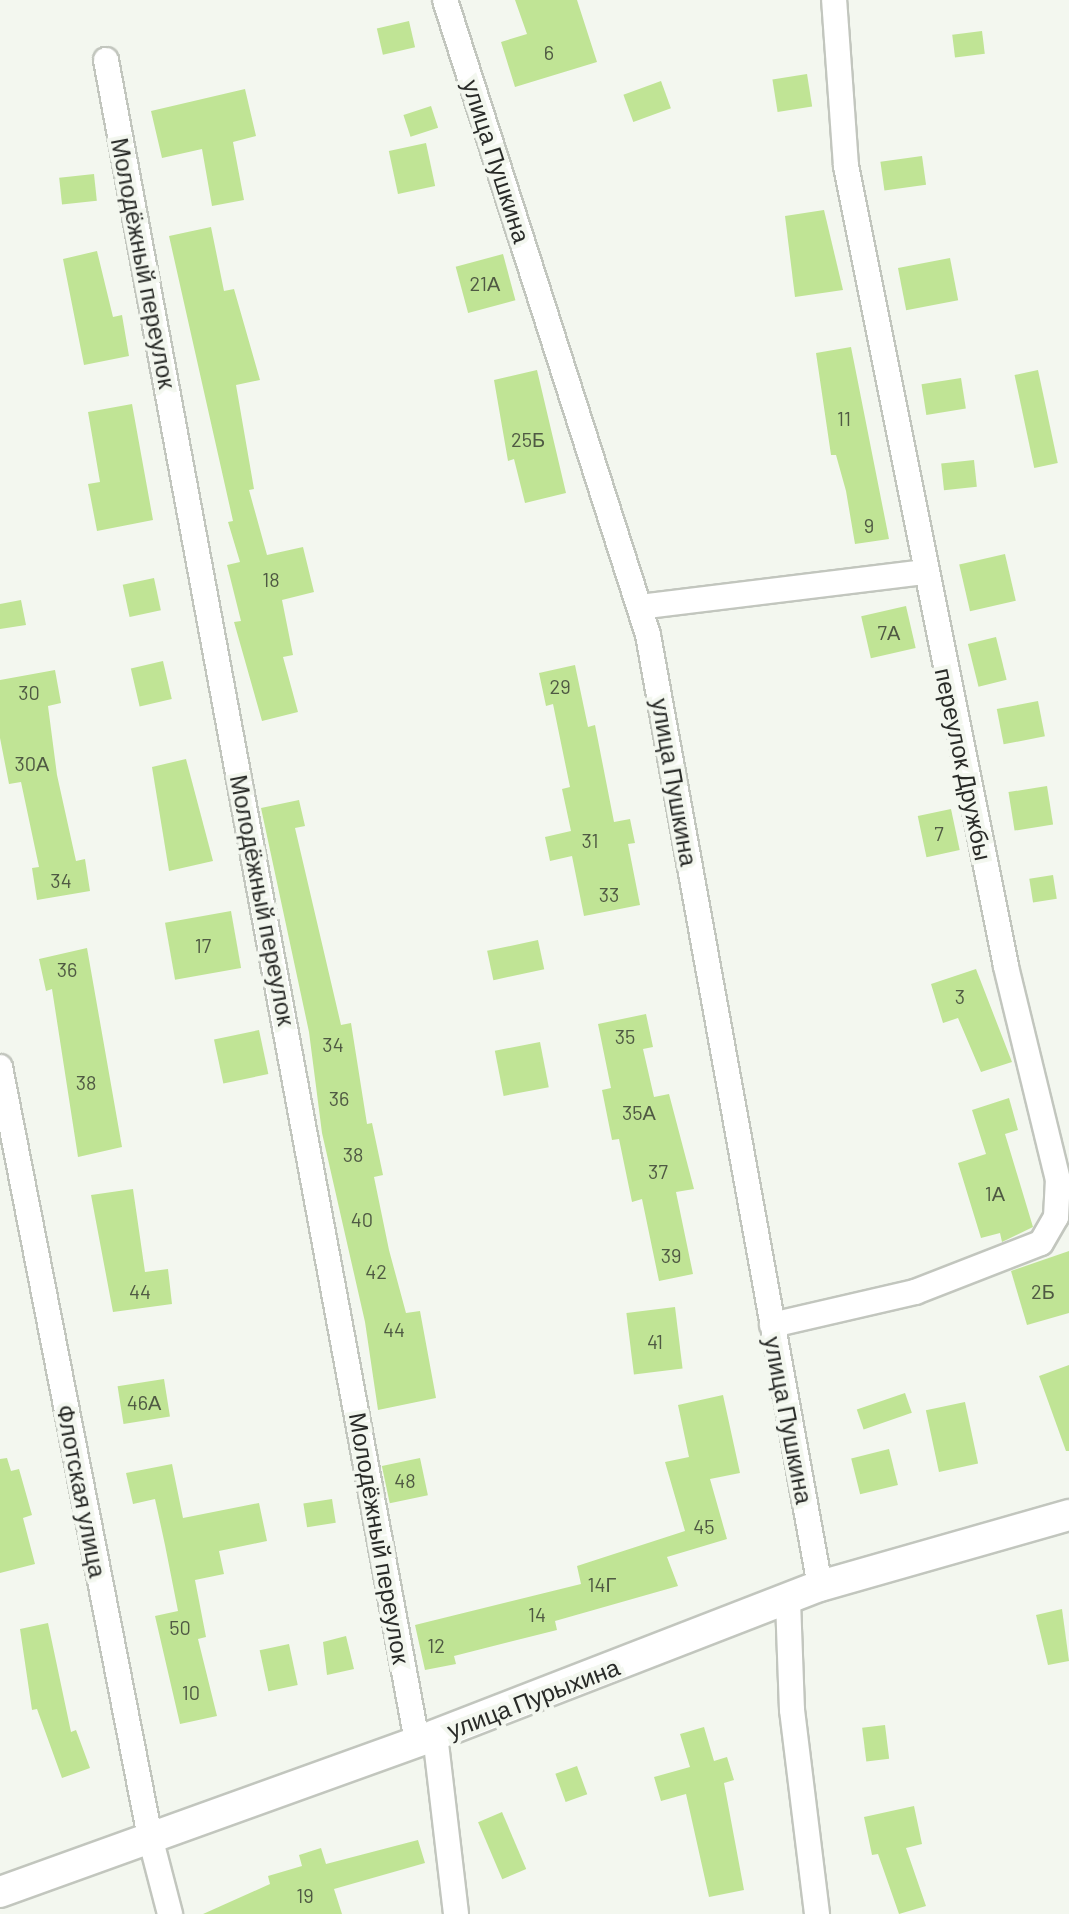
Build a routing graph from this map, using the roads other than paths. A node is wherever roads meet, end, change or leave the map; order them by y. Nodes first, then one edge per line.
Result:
1 (445, 0) edge
2 (834, 0) edge
3 (106, 60) dead end
4 (924, 572) junction
5 (640, 607) junction
6 (0, 1067) edge
7 (772, 1325) junction
8 (1069, 1515) edge
9 (820, 1586) junction
10 (788, 1601) junction
11 (426, 1738) junction
12 (150, 1837) junction
13 (0, 1892) edge
14 (170, 1914) edge
15 (456, 1914) edge
16 (817, 1914) edge

1 - 5 street, улица Пушкина
2 - 4 street, переулок Дружбы
3 - 11 street, Молодёжный переулок
4 - 5 street
4 - 7 street, переулок Дружбы
5 - 7 street, улица Пушкина
6 - 12 street, Флотская улица
7 - 9 street, улица Пушкина
8 - 9 street, улица Пурыхина
9 - 10 street, улица Пурыхина
10 - 11 street, улица Пурыхина
10 - 16 street
11 - 12 street, улица Пурыхина
11 - 15 street, Молодёжный переулок
12 - 13 street, улица Пурыхина
12 - 14 street, Флотская улица

